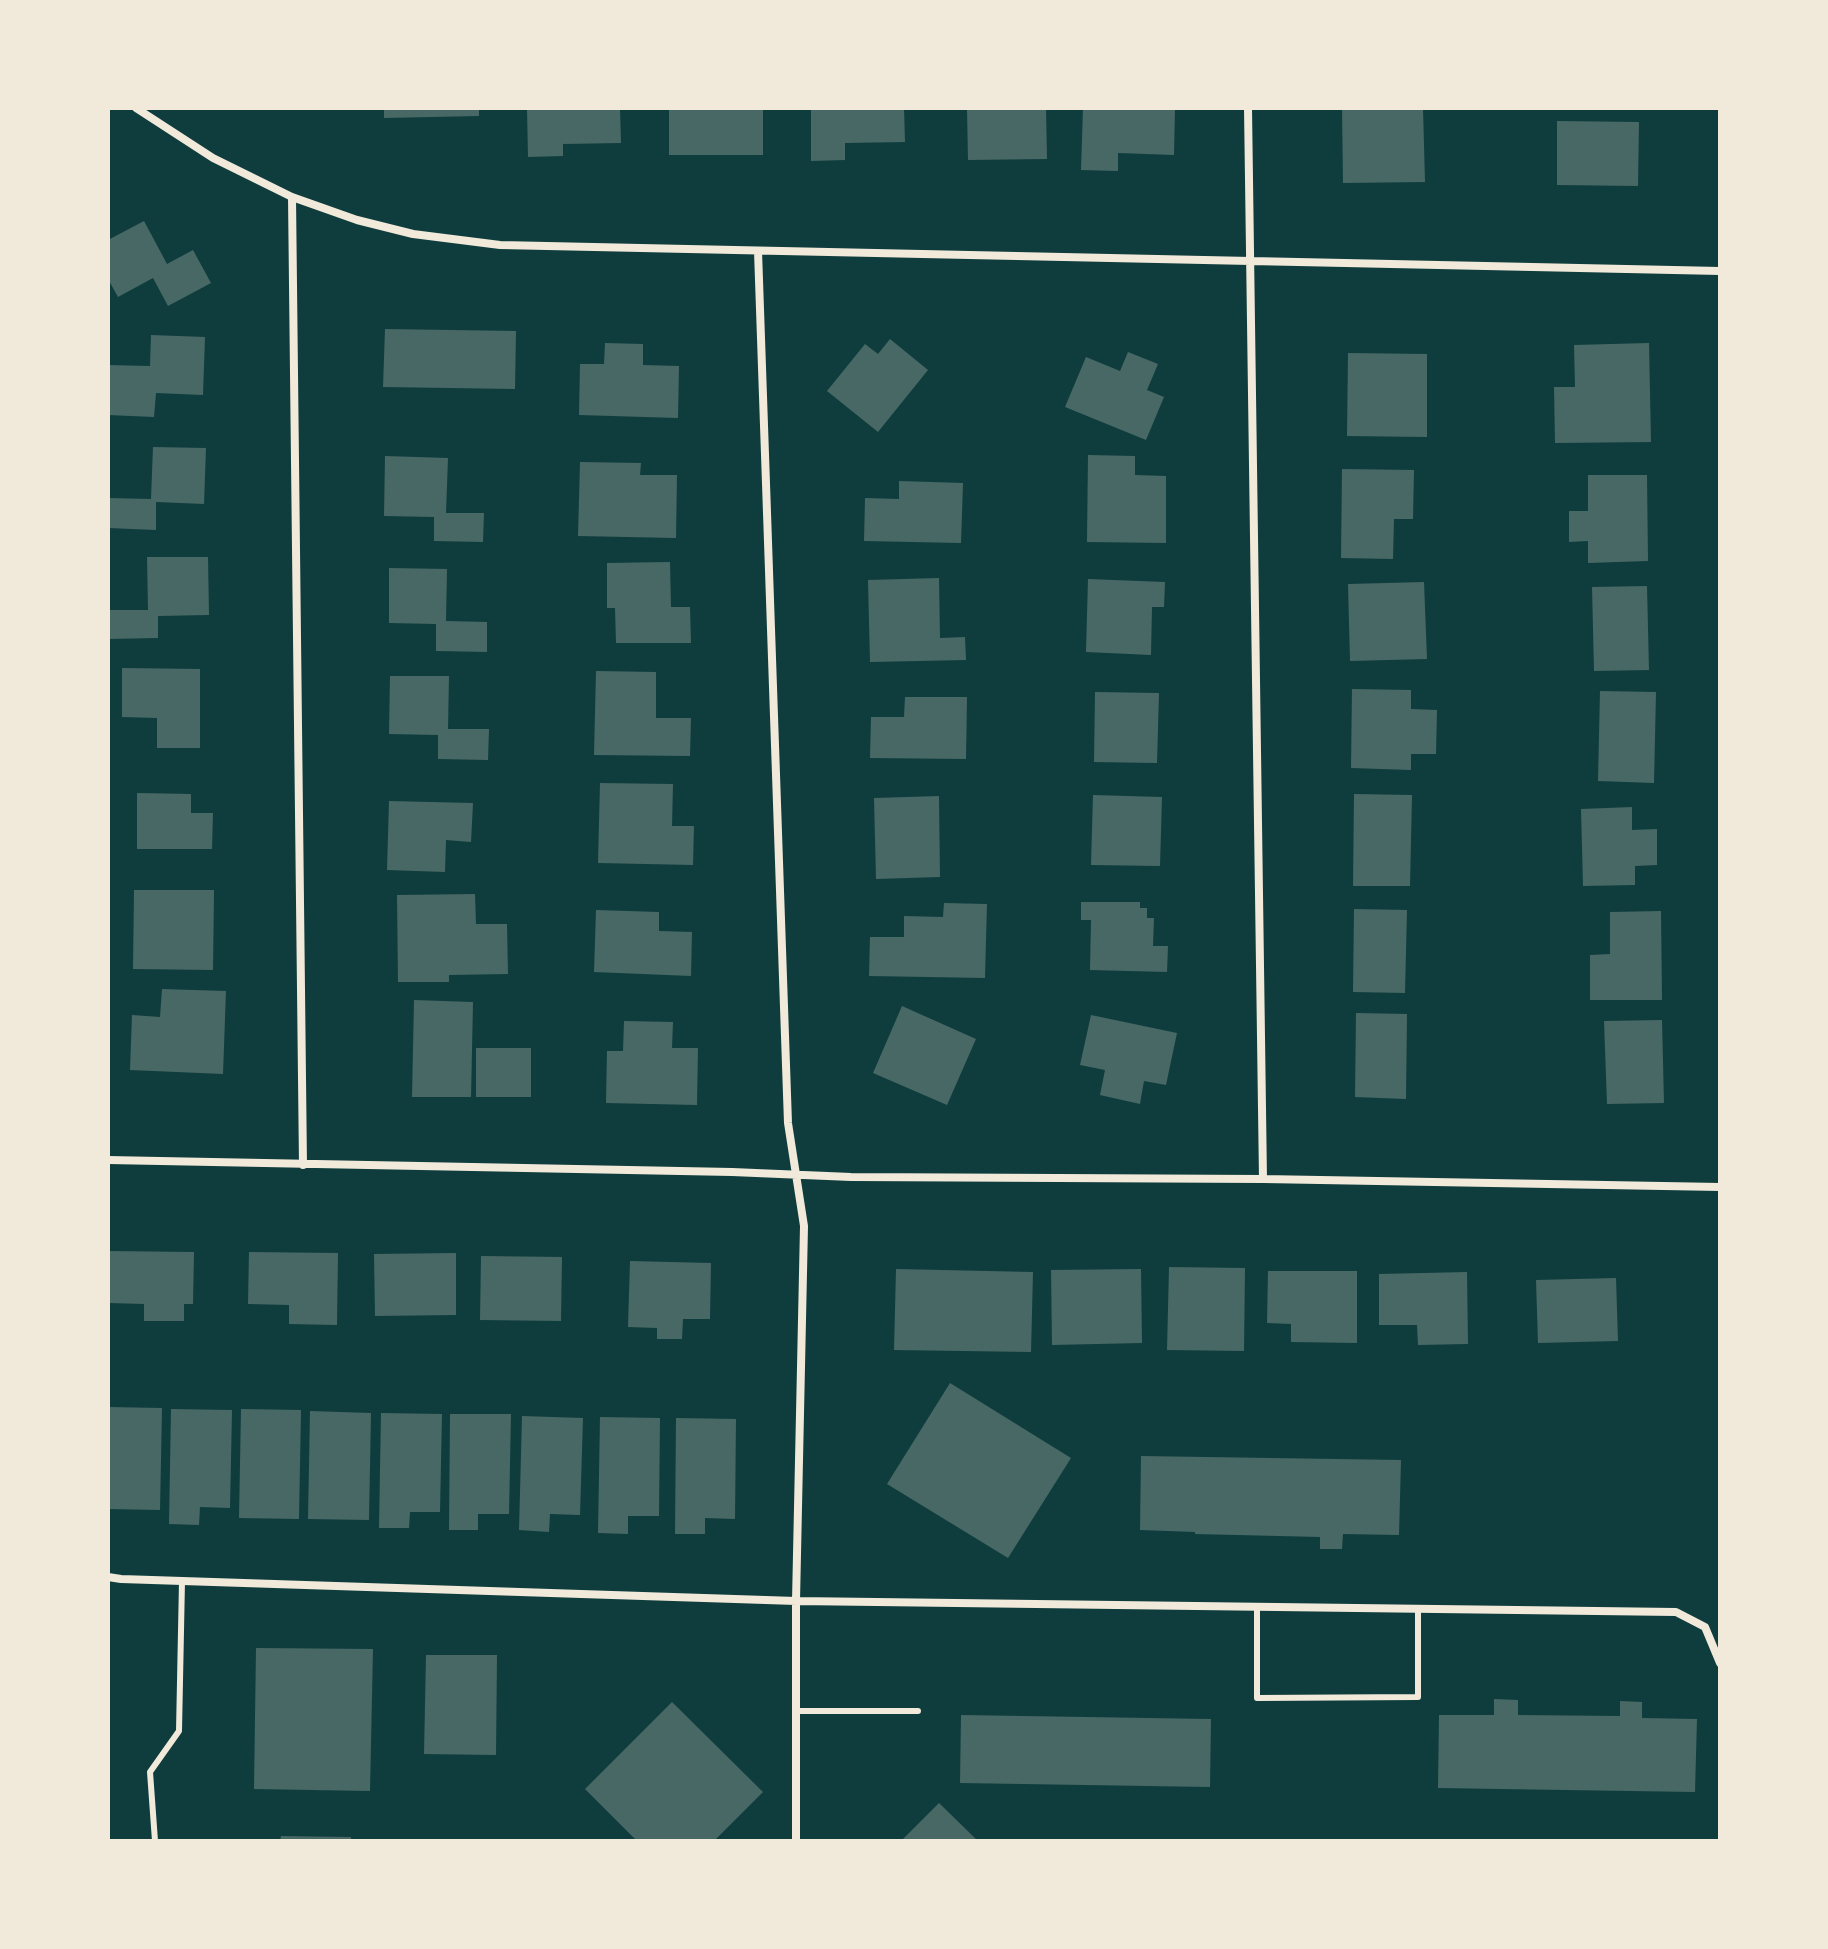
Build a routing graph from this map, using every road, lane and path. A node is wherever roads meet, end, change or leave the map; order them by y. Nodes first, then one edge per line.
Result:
1 (136, 108) edge
2 (1248, 108) edge
3 (292, 197) junction
4 (758, 251) junction
5 (1250, 261) junction
6 (1720, 271) edge
7 (108, 1160) edge
8 (303, 1165) junction
9 (796, 1175) junction
10 (1263, 1179) junction
11 (1720, 1187) edge
12 (108, 1577) edge
13 (182, 1581) junction
14 (796, 1601) junction
15 (1257, 1607) junction
16 (1418, 1609) junction
17 (1720, 1663) edge
18 (796, 1711) junction
19 (918, 1711) dead end
20 (155, 1841) edge
21 (796, 1841) edge

1 - 3 street
2 - 5 street
3 - 4 street
3 - 8 street
4 - 5 street
4 - 9 street
5 - 6 street
5 - 10 street
7 - 8 street
8 - 9 street
9 - 10 street
9 - 14 street
10 - 11 street
12 - 13 street
13 - 14 street
13 - 20 lane
14 - 15 street
14 - 18 street
15 - 16 street
15 - 16 lane
16 - 17 street
18 - 19 lane
18 - 21 street

